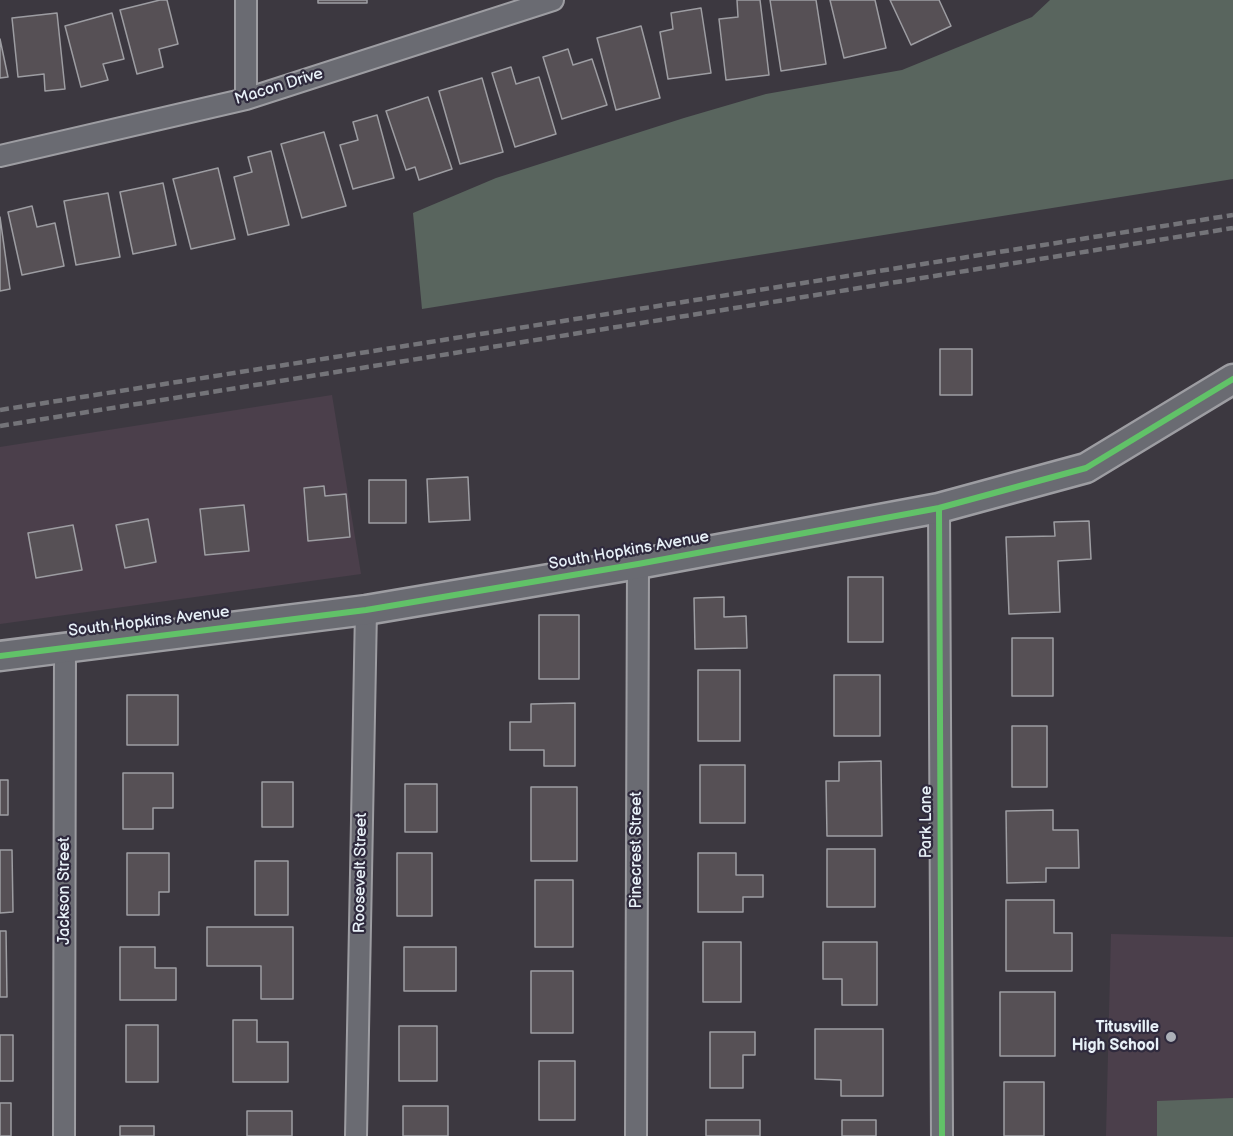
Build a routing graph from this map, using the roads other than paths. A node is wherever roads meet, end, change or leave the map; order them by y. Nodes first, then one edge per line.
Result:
1 (246, 0) edge
2 (553, 0) edge
3 (246, 99) junction
4 (0, 156) edge
5 (1233, 379) edge
6 (939, 508) junction
7 (638, 564) junction
8 (366, 610) junction
9 (65, 646) junction
10 (0, 656) edge
11 (64, 1136) edge
12 (356, 1136) edge
13 (636, 1136) edge
14 (942, 1136) edge

1 - 3 street
2 - 3 street, Macon Drive
3 - 4 street, Macon Drive
5 - 6 street, South Hopkins Avenue
6 - 7 street, South Hopkins Avenue
6 - 14 street, Park Lane
7 - 8 street, South Hopkins Avenue
7 - 13 street, Pinecrest Street
8 - 9 street, South Hopkins Avenue
8 - 12 street, Roosevelt Street
9 - 10 street, South Hopkins Avenue
9 - 11 street, Jackson Street

